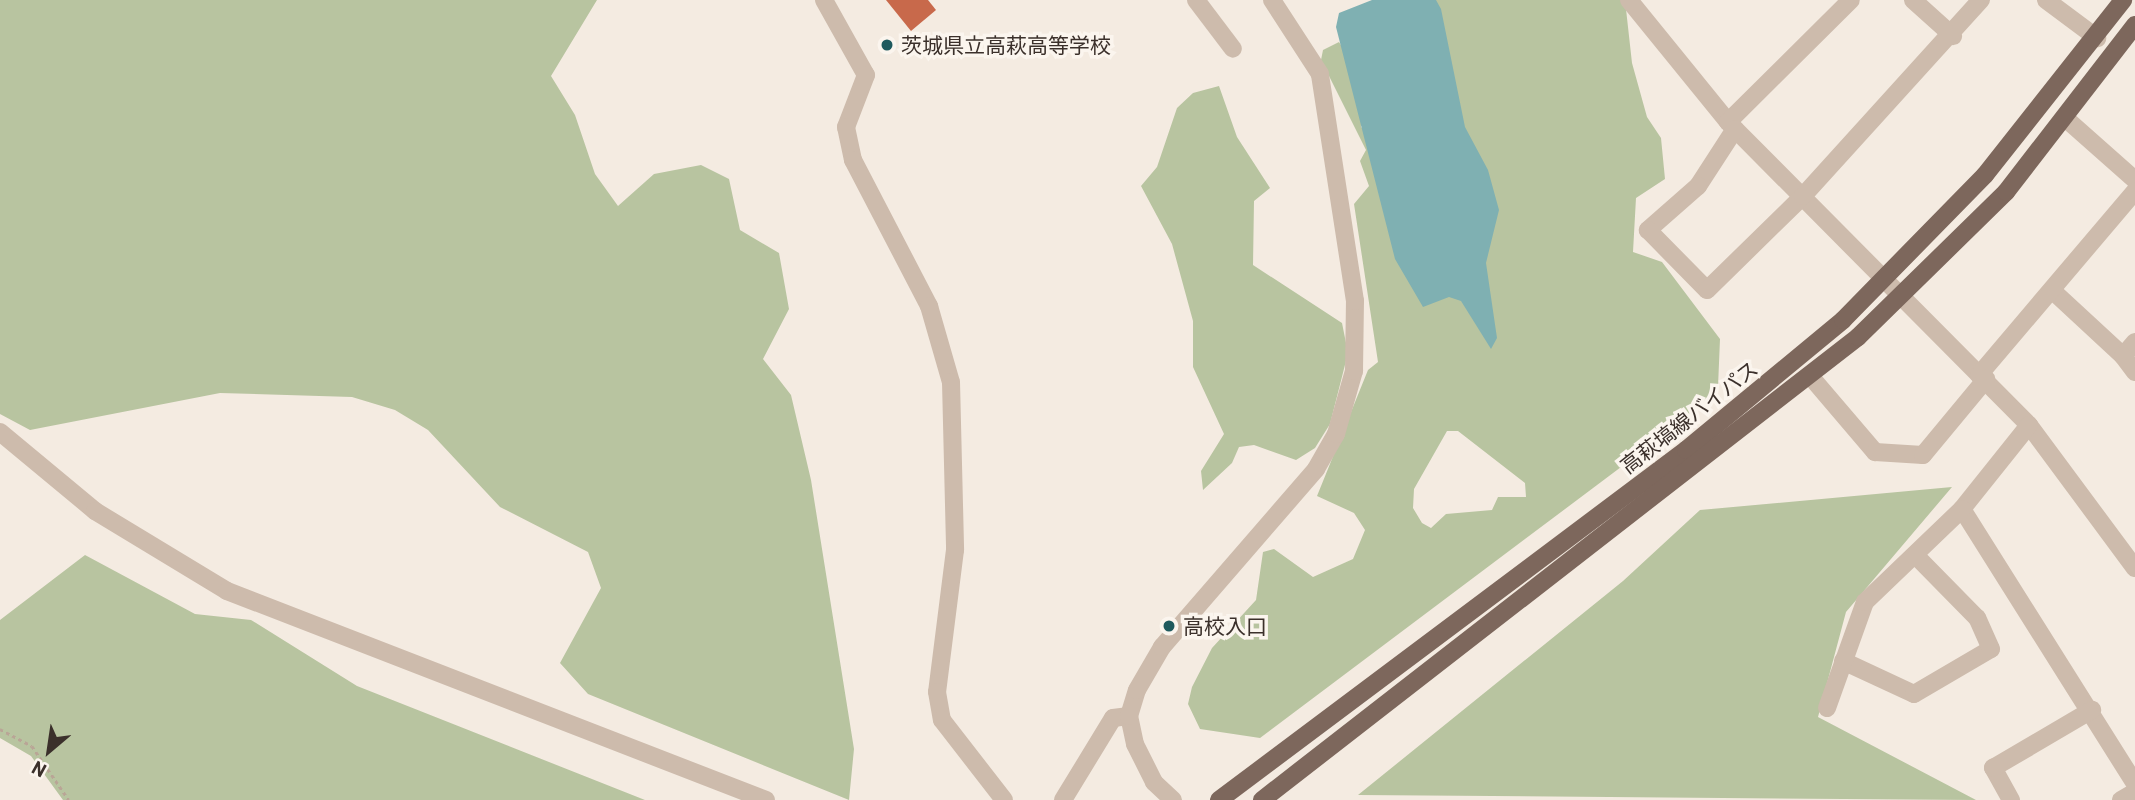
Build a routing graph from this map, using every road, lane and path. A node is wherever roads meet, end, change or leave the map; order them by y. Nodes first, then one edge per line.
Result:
1 (824, 0) edge
2 (1196, 0) edge
3 (1272, 0) edge
4 (1629, 0) edge
5 (1851, 0) edge
6 (1913, 0) edge
7 (1982, 0) edge
8 (2046, 0) edge
9 (2123, 0) edge
10 (2135, 26) edge
11 (1953, 36) junction
12 (2097, 38) junction
13 (1233, 50) dead end
14 (2065, 118) junction
15 (1732, 125) junction
16 (2135, 180) edge
17 (2135, 191) edge
18 (1803, 196) junction
19 (1884, 279) junction
20 (2054, 293) junction
21 (1901, 297) junction
22 (2135, 342) edge
23 (2123, 356) junction
24 (2135, 372) edge
25 (1811, 377) junction
26 (1982, 377) junction
27 (2029, 425) junction
28 (0, 432) edge
29 (1962, 509) junction
30 (1915, 555) junction
31 (2135, 568) edge
32 (1843, 662) junction
33 (1827, 708) dead end
34 (2092, 710) junction
35 (1129, 716) junction
36 (0, 729) edge
37 (2135, 784) edge
38 (2135, 792) edge
39 (69, 800) edge
40 (766, 800) edge
41 (1004, 800) edge
42 (1063, 800) edge
43 (1174, 800) edge
44 (1219, 800) edge
45 (1262, 800) edge
46 (2011, 800) edge
47 (2121, 800) edge

1 - 41 street
2 - 13 street
3 - 35 street
4 - 15 street
5 - 15 street
6 - 11 street
7 - 11 street
8 - 12 street
9 - 12 main road, 高萩塙線バイパス
10 - 14 main road, 高萩塙線バイパス
11 - 18 street
12 - 19 main road, 高萩塙線バイパス
14 - 16 street
14 - 21 main road, 高萩塙線バイパス
15 - 18 street
15 - 18 street
17 - 20 street
18 - 19 street
19 - 21 street
19 - 44 main road, 高萩塙線バイパス
20 - 23 street
20 - 26 street
21 - 25 main road, 高萩塙線バイパス
21 - 26 street
22 - 23 street
23 - 24 street
25 - 26 street
25 - 45 main road, 高萩塙線バイパス
26 - 27 street
27 - 29 street
27 - 31 street
28 - 40 street
29 - 30 street
29 - 34 street
30 - 32 street
30 - 32 street
32 - 33 street
34 - 37 street
34 - 46 street
35 - 42 street
35 - 43 street
36 - 39 path
38 - 47 street

